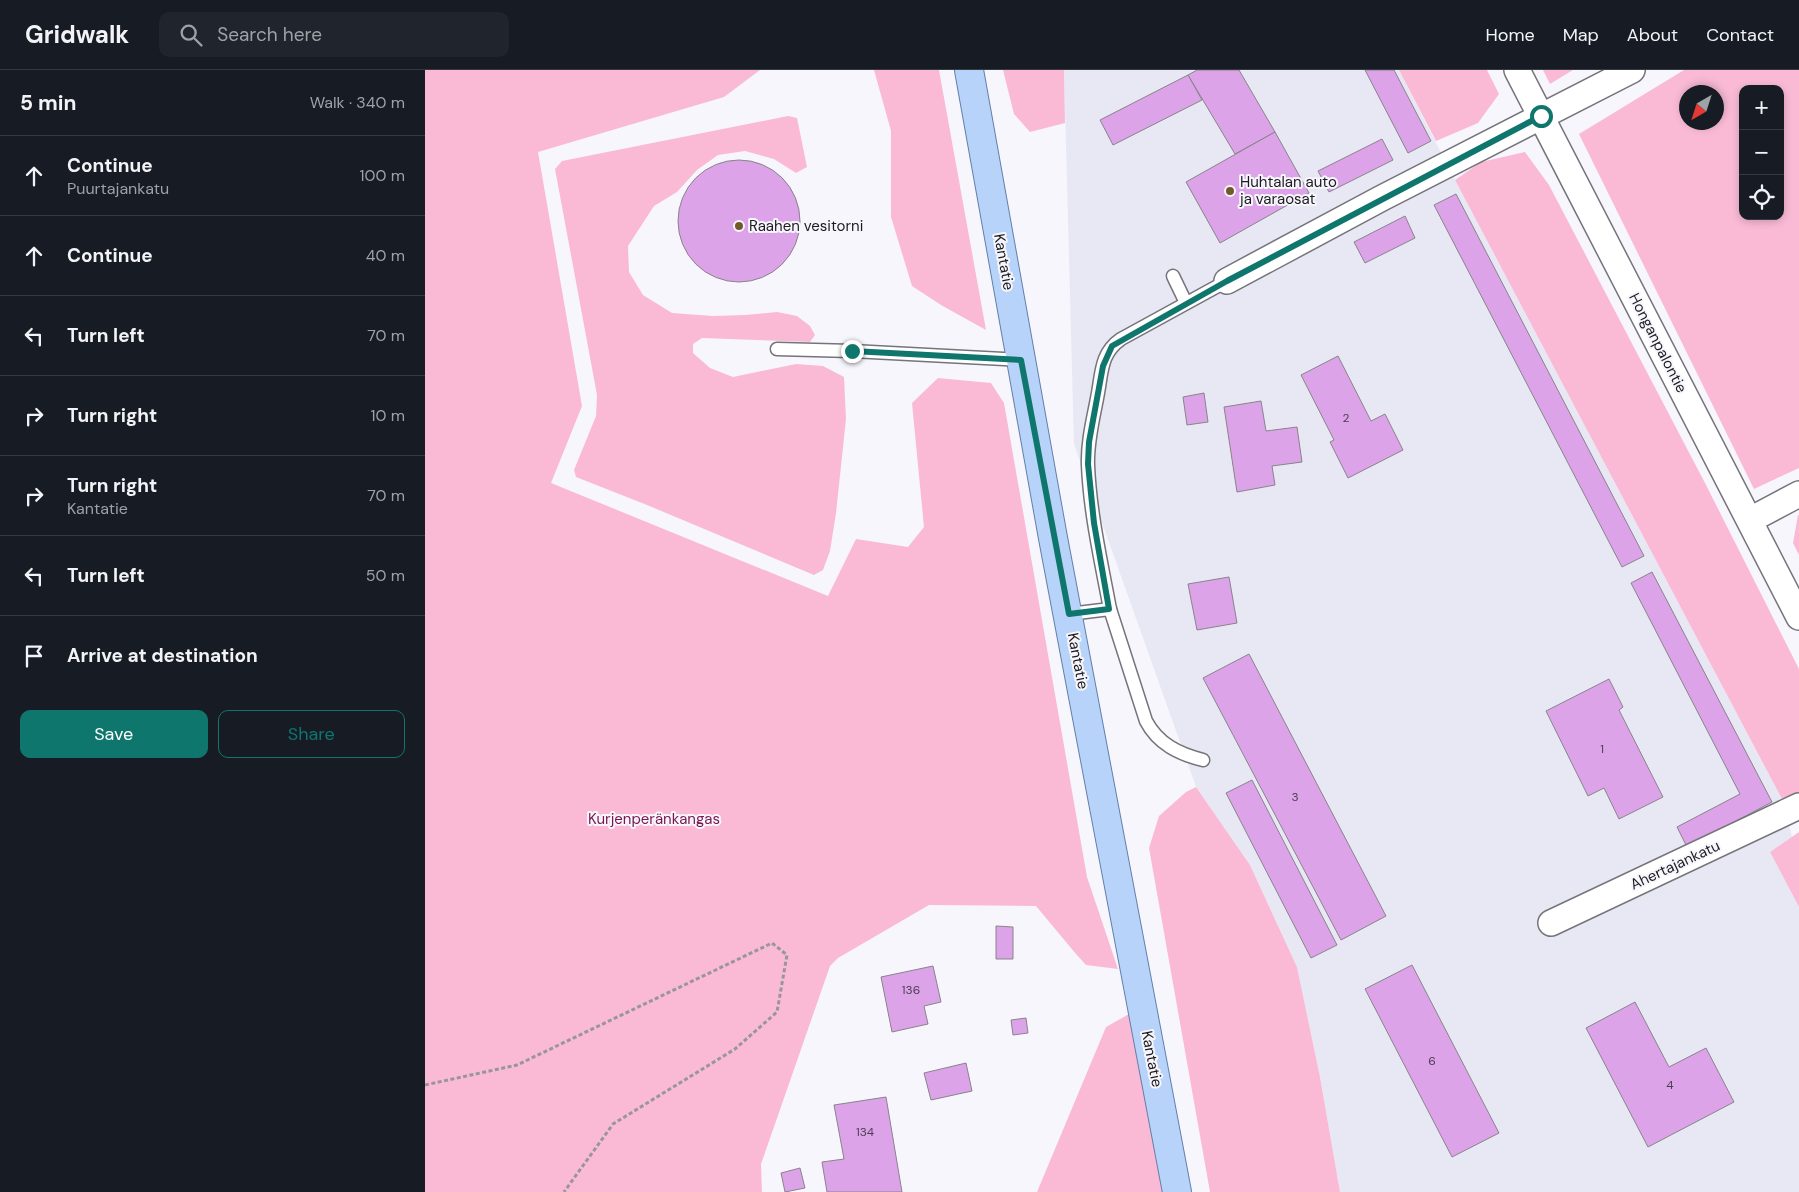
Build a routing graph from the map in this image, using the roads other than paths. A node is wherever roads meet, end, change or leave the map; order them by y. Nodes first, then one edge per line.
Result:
1 (969, 70) edge
2 (1517, 70) edge
3 (1632, 70) edge
4 (1541, 116) junction
5 (1173, 276) dead end
6 (1227, 281) joint
7 (1186, 303) junction
8 (777, 349) dead end
9 (1021, 360) junction
10 (1799, 494) edge
11 (1750, 520) junction
12 (1109, 609) junction
13 (1069, 614) junction
14 (1799, 617) edge
15 (1203, 760) dead end
16 (1799, 806) edge
17 (1551, 923) dead end
18 (1177, 1192) edge

1 - 9 main road, Kantatie
2 - 4 street, Honganpalontie
3 - 4 street
4 - 6 street
4 - 11 street, Honganpalontie
5 - 7 lane
6 - 7 lane
7 - 12 lane
8 - 9 lane
9 - 13 main road, Kantatie
10 - 11 street
11 - 14 street, Honganpalontie
12 - 13 lane
12 - 15 lane
13 - 18 main road, Kantatie
16 - 17 street, Ahertajankatu

